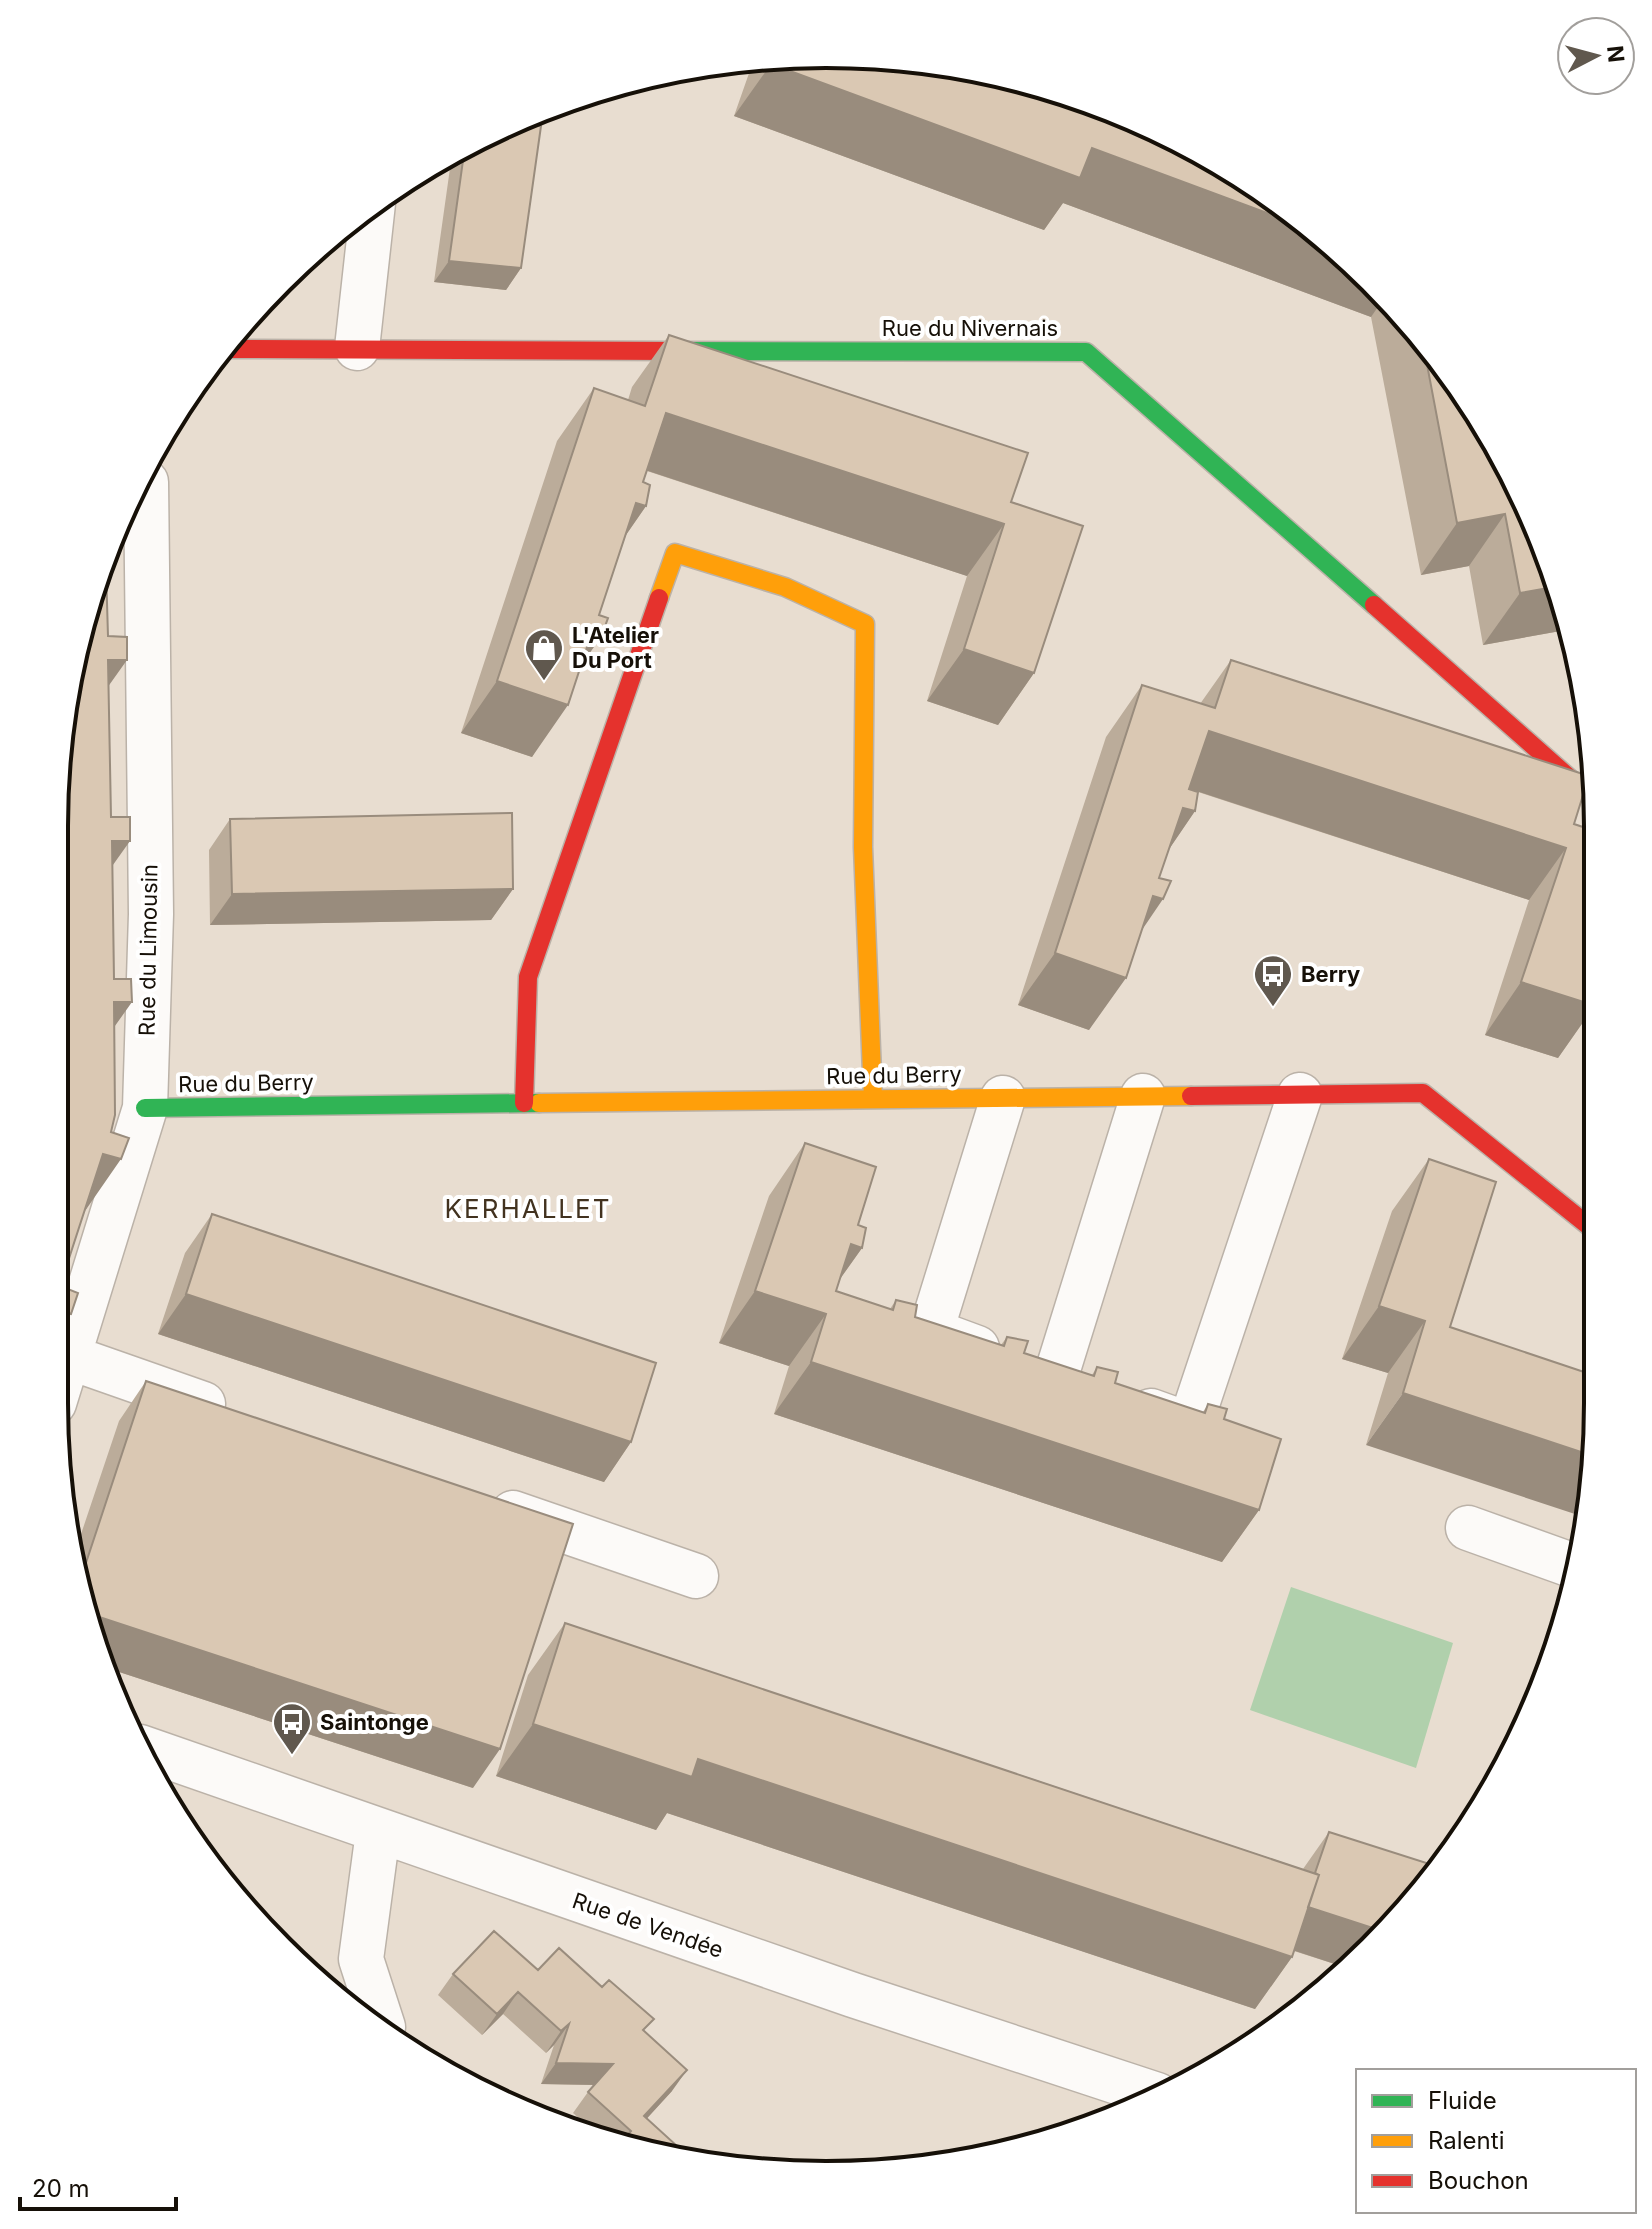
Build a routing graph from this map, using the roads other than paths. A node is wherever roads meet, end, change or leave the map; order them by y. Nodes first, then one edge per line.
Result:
1 (371, 221) edge
2 (357, 348) junction
3 (238, 349) edge
4 (146, 491) edge
5 (1583, 790) edge
6 (1300, 1095) junction
7 (1143, 1096) junction
8 (1003, 1098) junction
9 (873, 1099) junction
10 (524, 1103) junction
11 (145, 1108) junction
12 (1584, 1222) edge
13 (69, 1357) junction
14 (68, 1360) edge
15 (1086, 1387) junction
16 (234, 1415) edge
17 (472, 1498) edge
18 (1468, 1528) dead end
19 (1566, 1563) edge
20 (696, 1576) dead end
21 (154, 1752) edge
22 (378, 1832) junction
23 (379, 2014) edge
24 (1144, 2091) edge

1 - 2 street
2 - 3 street, Rue du Nivernais
2 - 5 street, Rue du Nivernais
4 - 11 street, Rue du Limousin
6 - 7 street, Rue du Berry
6 - 12 street, Rue du Berry
6 - 15 street
7 - 8 street, Rue du Berry
7 - 15 street
8 - 9 street, Rue du Berry
8 - 15 street
9 - 10 street, Rue du Berry
9 - 10 street
10 - 11 street, Rue du Berry
11 - 13 street, Rue du Limousin
13 - 14 street, Rue du Limousin
13 - 16 street
17 - 20 street
18 - 19 street
21 - 22 street, Rue de Vendée
22 - 23 street
22 - 24 street, Rue de Vendée

